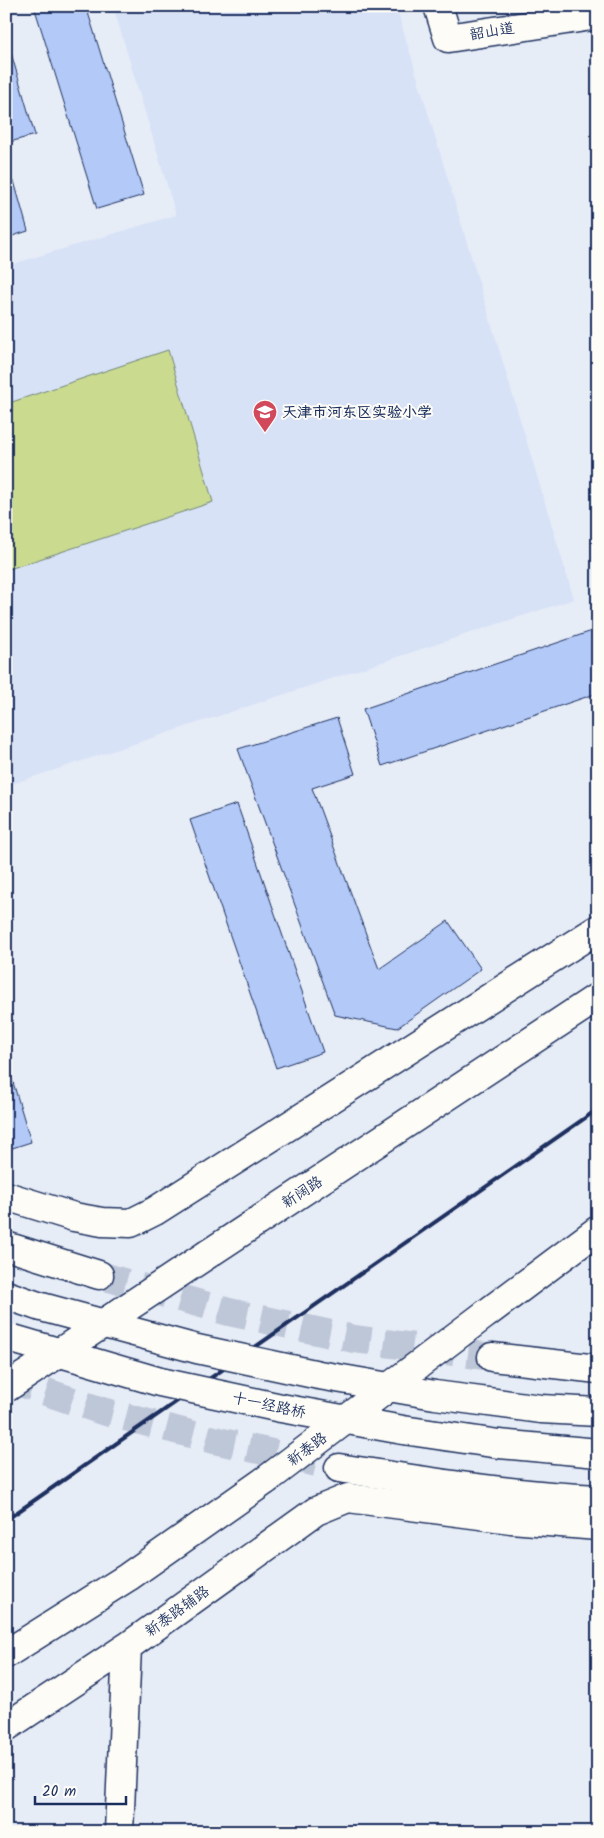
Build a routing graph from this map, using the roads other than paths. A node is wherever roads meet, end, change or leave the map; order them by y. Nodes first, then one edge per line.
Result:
1 (438, 6) edge
2 (598, 15) edge
3 (598, 928) edge
4 (598, 997) edge
5 (6, 1196) edge
6 (598, 1230) edge
7 (6, 1246) edge
8 (99, 1275) tunnel mouth
9 (6, 1295) edge
10 (6, 1337) edge
11 (492, 1357) tunnel mouth
12 (598, 1369) edge
13 (6, 1388) edge
14 (598, 1412) edge
15 (598, 1453) edge
16 (339, 1468) tunnel mouth
17 (598, 1500) edge
18 (598, 1526) edge
19 (127, 1646) junction
20 (6, 1654) edge
21 (6, 1727) edge
22 (119, 1832) edge

1 - 2 main road, 韶山道
3 - 5 main road
4 - 13 main road, 新阔路, bridge
6 - 20 main road, 新泰路, bridge
7 - 8 main road
9 - 14 main road, bridge
10 - 15 main road, 十一经路桥, bridge
11 - 12 main road
16 - 17 main road
18 - 19 main road, 新泰路辅路
19 - 21 main road, 新泰路辅路
19 - 22 main road

